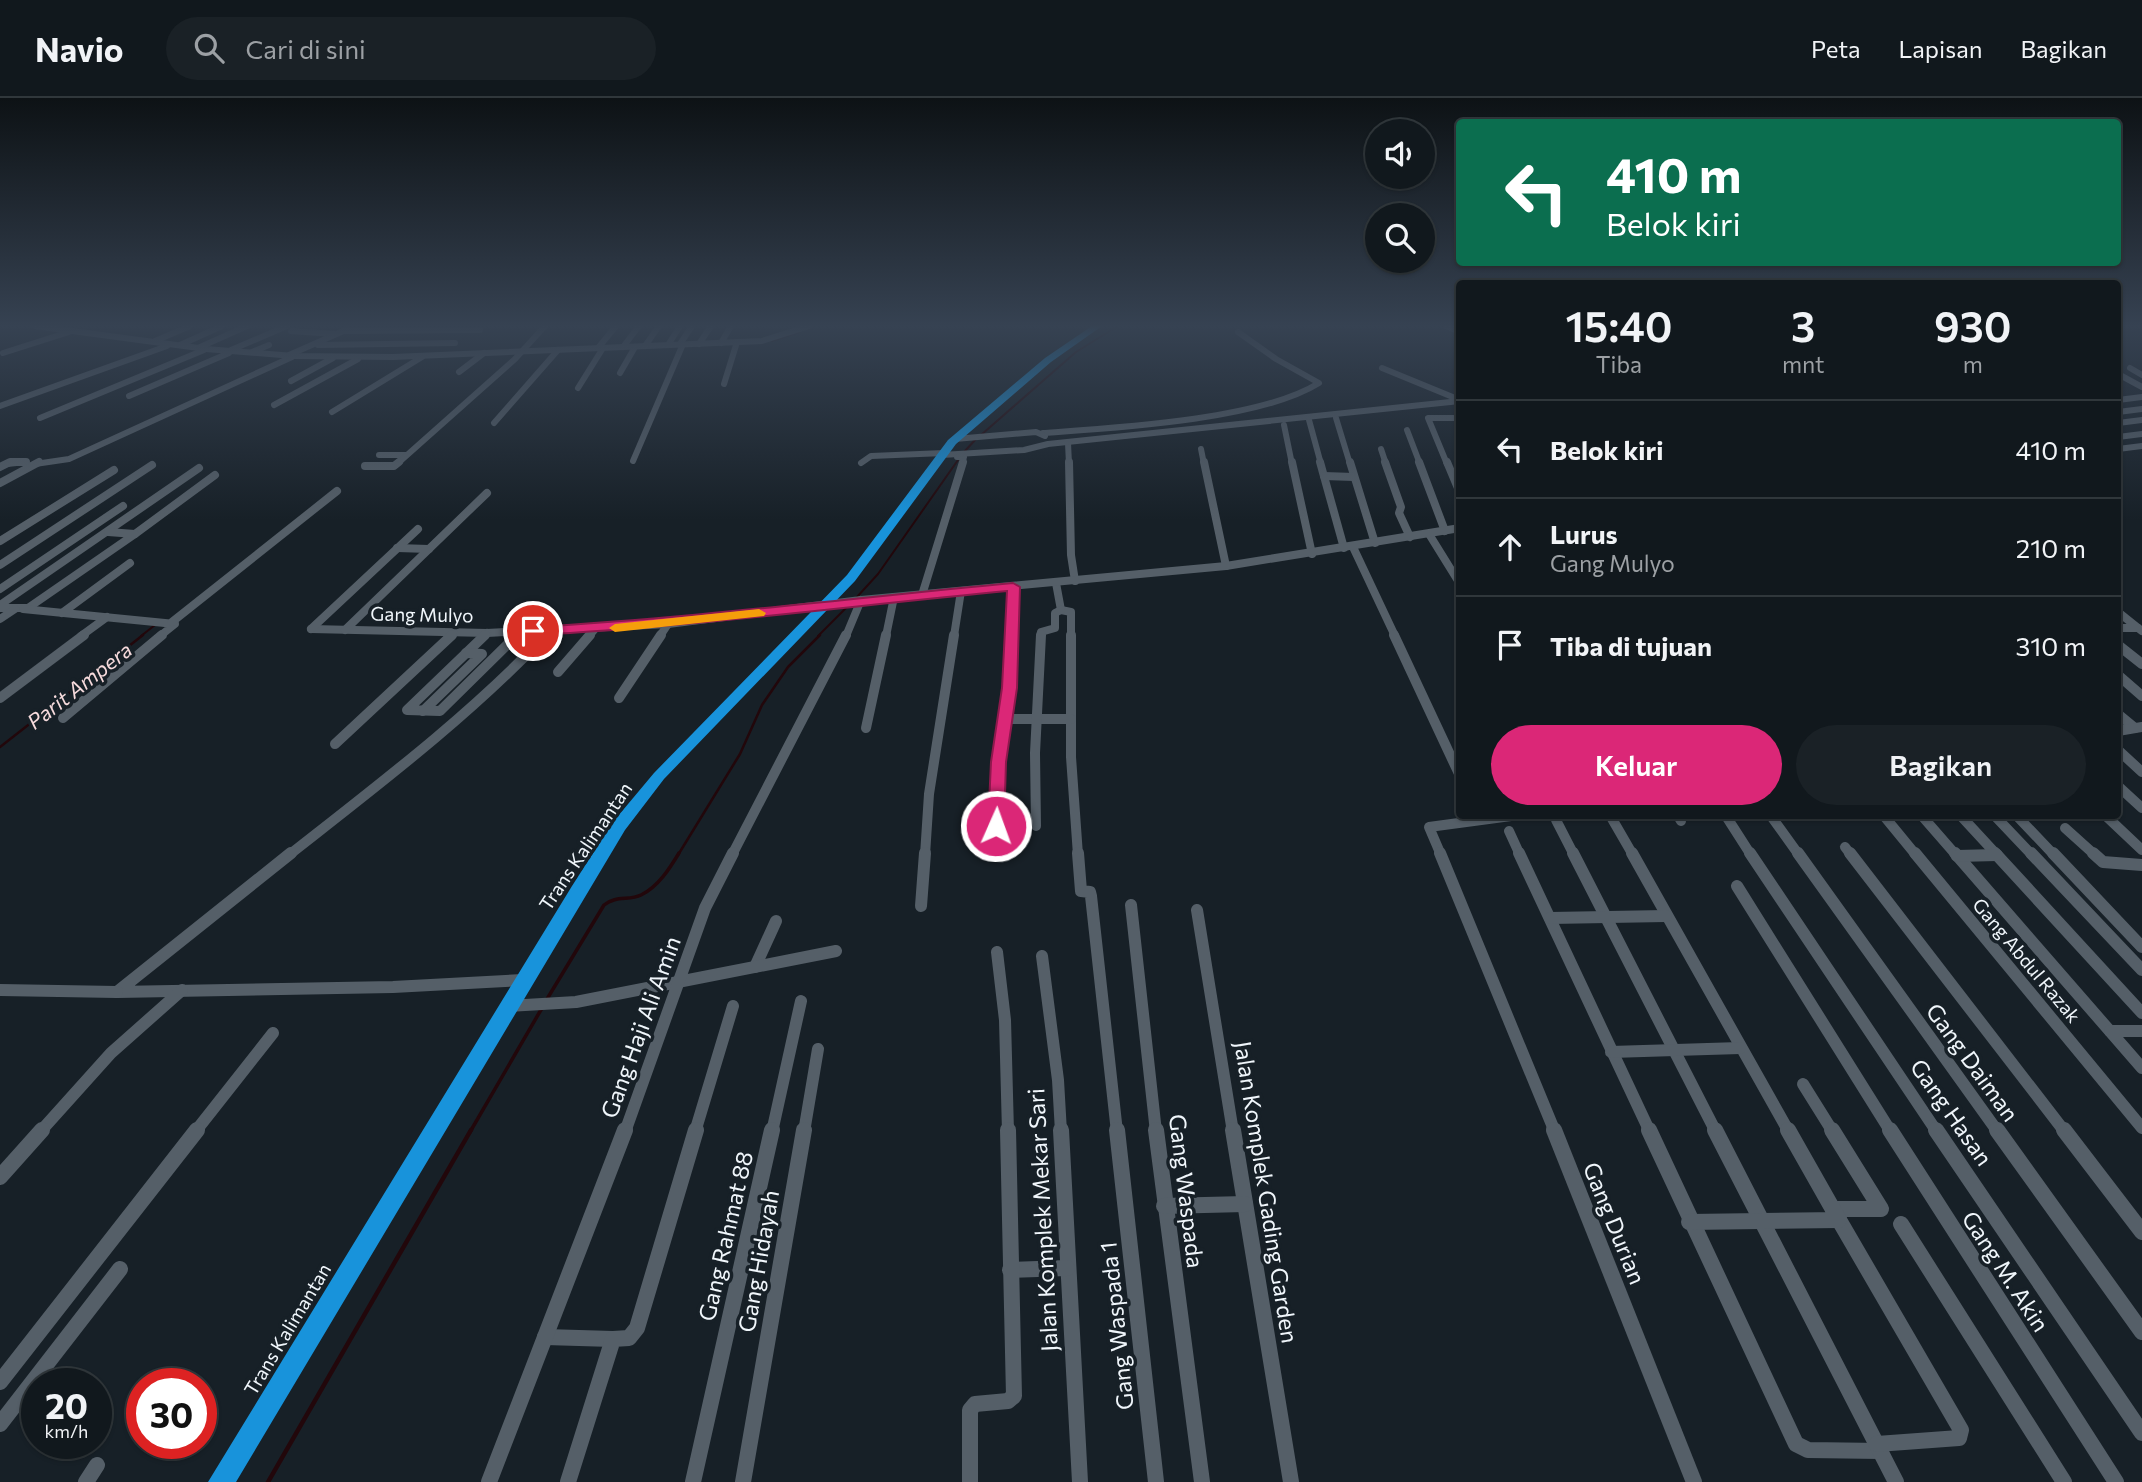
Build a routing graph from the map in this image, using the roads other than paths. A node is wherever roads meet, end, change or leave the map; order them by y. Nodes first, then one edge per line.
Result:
1 (44, 391) edge
2 (106, 391) edge
3 (141, 391) edge
4 (216, 391) edge
5 (300, 391) edge
6 (367, 391) edge
7 (479, 391) edge
8 (522, 391) edge
9 (663, 391) edge
10 (1017, 391) edge
11 (1305, 391) edge
12 (1437, 391) edge
13 (129, 396) dead end
14 (2142, 397) edge
15 (1456, 398) edge
16 (2121, 400) edge
17 (1456, 401) edge
18 (1450, 402) junction
19 (274, 405) dead end
20 (0, 406) edge
21 (2142, 409) edge
22 (332, 412) dead end
23 (2121, 412) edge
24 (1456, 416) edge
25 (40, 418) dead end
26 (1336, 418) dead end
27 (1309, 420) dead end
28 (2142, 420) edge
29 (1456, 421) edge
30 (494, 423) dead end
31 (2121, 423) edge
32 (1284, 425) dead end
33 (1406, 430) dead end
34 (1043, 433) junction
35 (2142, 434) edge
36 (2121, 437) edge
37 (1068, 443) junction
38 (1048, 444) junction
39 (2142, 446) edge
40 (1201, 449) dead end
41 (1381, 449) dead end
42 (2121, 449) edge
43 (953, 453) junction
44 (379, 455) dead end
45 (406, 455) junction
46 (634, 461) dead end
47 (26, 462) dead end
48 (861, 463) dead end
49 (152, 465) dead end
50 (365, 466) dead end
51 (0, 467) edge
52 (199, 468) dead end
53 (1455, 469) edge
54 (114, 470) dead end
55 (215, 475) dead end
56 (1324, 476) junction
57 (1354, 477) junction
58 (0, 483) edge
59 (337, 491) dead end
60 (487, 493) dead end
61 (123, 506) dead end
62 (418, 529) dead end
63 (1456, 529) edge
64 (1445, 531) junction
65 (108, 532) junction
66 (135, 534) junction
67 (1429, 534) junction
68 (1410, 537) junction
69 (0, 541) edge
70 (1375, 543) junction
71 (397, 548) junction
72 (1349, 548) junction
73 (429, 549) junction
74 (1312, 554) junction
75 (130, 563) dead end
76 (0, 565) edge
77 (1226, 566) junction
78 (1456, 577) edge
79 (1075, 581) junction
80 (1056, 583) junction
81 (1013, 587) junction
82 (0, 589) edge
83 (961, 591) junction
84 (922, 595) junction
85 (894, 597) junction
86 (855, 601) junction
87 (825, 604) junction
88 (0, 606) edge
89 (22, 609) junction
90 (1061, 610) junction
91 (62, 613) junction
92 (2121, 614) edge
93 (107, 617) junction
94 (0, 619) edge
95 (172, 622) junction
96 (668, 624) junction
97 (2121, 628) edge
98 (595, 629) junction
99 (345, 630) junction
100 (2140, 630) edge
101 (549, 631) junction
102 (520, 632) junction
103 (454, 633) junction
104 (487, 633) junction
105 (2121, 647) edge
106 (466, 653) junction
107 (2142, 664) edge
108 (558, 672) dead end
109 (2121, 678) edge
110 (2142, 696) edge
111 (0, 698) edge
112 (619, 698) dead end
113 (423, 711) junction
114 (2121, 716) edge
115 (62, 718) dead end
116 (1005, 719) junction
117 (1038, 719) junction
118 (1071, 719) junction
119 (866, 728) dead end
120 (2138, 728) edge
121 (335, 744) dead end
122 (2121, 753) edge
123 (1456, 768) edge
124 (2142, 772) edge
125 (2121, 789) edge
126 (2142, 808) edge
127 (1473, 819) edge
128 (1612, 819) edge
129 (1728, 819) edge
130 (1773, 819) edge
131 (1886, 819) edge
132 (1925, 819) edge
133 (1964, 819) edge
134 (1998, 819) edge
135 (2020, 819) edge
136 (2109, 819) edge
137 (1556, 820) dead end
138 (1036, 826) dead end
139 (2065, 828) dead end
140 (1510, 831) dead end
141 (1845, 847) dead end
142 (2142, 850) edge
143 (994, 852) dead end
144 (1997, 855) junction
145 (1957, 856) junction
146 (2142, 865) edge
147 (1737, 886) dead end
148 (1131, 905) dead end
149 (921, 906) dead end
150 (1197, 910) dead end
151 (1666, 916) junction
152 (1608, 917) junction
153 (1550, 918) junction
154 (776, 921) dead end
155 (2142, 947) edge
156 (836, 951) dead end
157 (996, 952) dead end
158 (1042, 956) dead end
159 (755, 967) junction
160 (2142, 970) edge
161 (523, 980) junction
162 (677, 982) junction
163 (0, 990) edge
164 (182, 990) junction
165 (117, 992) junction
166 (801, 1001) dead end
167 (509, 1006) junction
168 (733, 1006) dead end
169 (2142, 1013) edge
170 (2110, 1031) junction
171 (2142, 1031) edge
172 (273, 1033) dead end
173 (1740, 1048) junction
174 (818, 1049) dead end
175 (1676, 1050) junction
176 (1611, 1052) junction
177 (2142, 1068) edge
178 (1803, 1084) dead end
179 (2142, 1128) edge
180 (0, 1177) edge
181 (1245, 1204) junction
182 (1164, 1206) junction
183 (1836, 1214) junction
184 (1689, 1222) junction
185 (1763, 1222) junction
186 (1900, 1224) dead end
187 (2142, 1232) edge
188 (1067, 1268) junction
189 (120, 1269) dead end
190 (1010, 1270) junction
191 (2142, 1332) edge
192 (545, 1337) junction
193 (613, 1339) junction
194 (0, 1382) edge
195 (0, 1424) edge
196 (2142, 1433) edge
197 (1879, 1447) junction
198 (97, 1465) dead end
199 (86, 1482) edge
200 (221, 1482) edge
201 (489, 1482) edge
202 (568, 1482) edge
203 (692, 1482) edge
204 (743, 1482) edge
205 (970, 1482) edge
206 (1080, 1482) edge
207 (1156, 1482) edge
208 (1202, 1482) edge
209 (1291, 1482) edge
210 (1694, 1482) edge
211 (1896, 1482) edge
212 (2064, 1482) edge
213 (2116, 1482) edge

1 - 20 street
2 - 25 street
3 - 13 street
4 - 58 street
5 - 19 street
6 - 22 street
7 - 45 street
8 - 30 street
9 - 46 street
10 - 43 highway, Trans Kalimantan
11 - 34 street
12 - 15 street
14 - 16 street
17 - 18 street
18 - 24 street
18 - 37 street
21 - 23 street
26 - 57 street
27 - 56 street
28 - 31 street
29 - 53 street
32 - 74 street
33 - 64 street
34 - 38 street
34 - 43 street
35 - 36 street
37 - 38 street
37 - 79 street
38 - 43 street
39 - 42 street
40 - 77 street
41 - 68 street
43 - 48 street
43 - 84 street
43 - 87 highway, Trans Kalimantan
44 - 45 street
45 - 50 street
47 - 51 street
49 - 76 street
52 - 65 street
54 - 69 street
55 - 66 street
56 - 57 street
56 - 72 street
57 - 70 street
59 - 95 street
60 - 73 street
61 - 82 street
62 - 71 street
63 - 64 street, Gang Mulyo
64 - 67 street, Gang Mulyo
65 - 66 street
65 - 88 street
66 - 89 street
67 - 68 street, Gang Mulyo
67 - 78 street
68 - 70 street, Gang Mulyo
70 - 72 street, Gang Mulyo
71 - 73 street
71 - 99 street, Gang Mulyo
72 - 74 street, Gang Mulyo
72 - 123 street
73 - 99 street
74 - 77 street, Gang Mulyo
75 - 91 street
77 - 79 street, Gang Mulyo
79 - 80 street, Gang Mulyo
80 - 81 street, Gang Mulyo
80 - 90 street
81 - 83 street, Gang Mulyo
81 - 116 street
83 - 84 street, Gang Mulyo
83 - 149 street
84 - 85 street, Gang Mulyo
85 - 86 street, Gang Mulyo
85 - 119 street
86 - 87 street, Gang Mulyo
86 - 162 street, Gang Haji Ali Amin
87 - 96 street, Gang Mulyo
87 - 161 highway, Trans Kalimantan
88 - 89 street
89 - 91 street
89 - 94 street
90 - 117 street
90 - 118 street
91 - 93 street
92 - 100 street
93 - 95 street
93 - 111 street
95 - 115 street
96 - 98 street, Gang Mulyo
96 - 112 street
97 - 100 street
98 - 101 street, Gang Mulyo
98 - 108 street
99 - 103 street, Gang Mulyo
101 - 102 street, Gang Mulyo
101 - 165 street
102 - 104 street, Gang Mulyo
102 - 113 street
103 - 104 street, Gang Mulyo
103 - 121 street
104 - 106 street
105 - 107 street
106 - 113 street
106 - 113 street
109 - 110 street
114 - 120 street
116 - 117 street
116 - 143 street
117 - 118 street
117 - 138 street
118 - 207 street, Gang Waspada 1
122 - 124 street
125 - 126 street
127 - 210 street, Gang Durian
128 - 151 street
129 - 196 street, Gang Hasan
130 - 191 street, Gang Daiman
131 - 179 street, Gang Abdul Razak
132 - 145 street
133 - 144 street
134 - 160 street
135 - 155 street
136 - 142 street
137 - 152 street
139 - 146 street
140 - 153 street
141 - 187 street
144 - 145 street
144 - 169 street
145 - 170 street
147 - 213 street, Gang M. Akin
148 - 182 street, Gang Waspada
150 - 181 street, Jalan Komplek Gading Garden
151 - 152 street
151 - 173 street
152 - 153 street
152 - 175 street
153 - 176 street
154 - 159 street
156 - 159 street
157 - 190 street
158 - 188 street, Jalan Komplek Mekar Sari
159 - 162 street
161 - 164 street
161 - 167 highway, Trans Kalimantan
162 - 167 street
162 - 192 street, Gang Haji Ali Amin
163 - 165 street
164 - 165 street
164 - 180 street
166 - 203 street, Gang Rahmat 88
167 - 200 highway, Trans Kalimantan
168 - 193 street
170 - 171 street
170 - 177 street
172 - 194 street
173 - 175 street
173 - 183 street
174 - 204 street, Gang Hidayah
175 - 176 street
175 - 185 street
176 - 184 street
178 - 183 street
181 - 182 street
181 - 209 street, Jalan Komplek Gading Garden
182 - 208 street, Gang Waspada
183 - 185 street
183 - 197 street
184 - 185 street
184 - 197 street
185 - 197 street
186 - 212 street
188 - 190 street
188 - 206 street, Jalan Komplek Mekar Sari
189 - 195 street
190 - 205 street
192 - 193 street
192 - 201 street, Gang Haji Ali Amin
193 - 202 street
197 - 211 street
198 - 199 street

